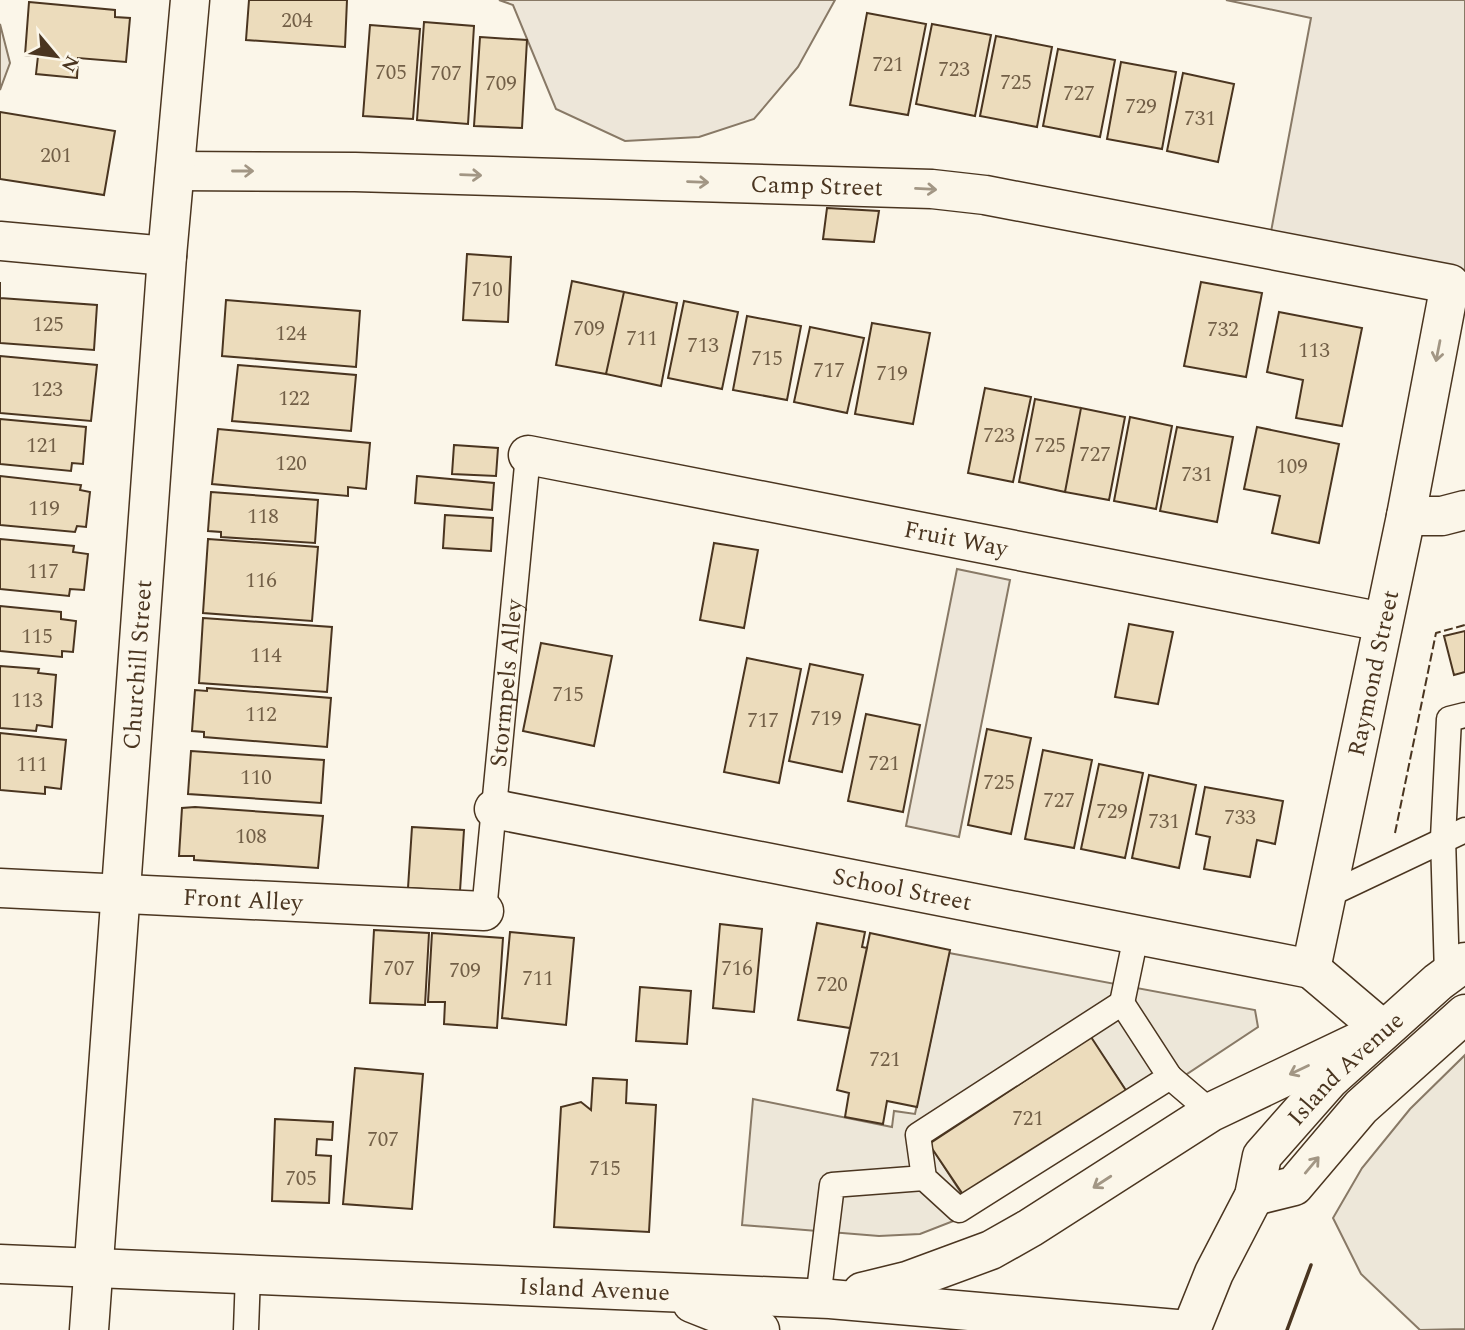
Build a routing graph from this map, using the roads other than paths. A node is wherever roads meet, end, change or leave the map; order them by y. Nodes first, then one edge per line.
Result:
1 (190, 0) edge
2 (175, 171) junction
3 (0, 241) edge
4 (167, 256) junction
5 (1450, 284) joint
6 (528, 455) joint
7 (1465, 510) edge
8 (1406, 516) junction
9 (1383, 622) junction
10 (1465, 715) edge
11 (494, 809) junction
12 (1454, 834) edge
13 (0, 888) edge
14 (121, 894) junction
15 (1326, 896) junction
16 (484, 911) joint
17 (1136, 936) junction
18 (1311, 969) junction
19 (1456, 969) edge
20 (1122, 1003) junction
21 (1465, 1014) edge
22 (1383, 1030) junction
23 (1170, 1077) junction
24 (1211, 1112) junction
25 (924, 1178) junction
26 (1254, 1196) junction
27 (0, 1264) edge
28 (92, 1268) junction
29 (248, 1275) junction
30 (664, 1293) junction
31 (824, 1299) junction
32 (89, 1330) edge
33 (246, 1330) edge
34 (760, 1330) edge
35 (1189, 1330) edge

1 - 2 street, Churchill Street
2 - 4 street, Churchill Street
2 -> 5 street, Camp Street
3 - 4 street
4 - 14 street, Churchill Street
5 -> 8 street, Raymond Street
6 - 9 street, Fruit Way
6 - 11 lane, Stormpels Alley
7 - 8 street
8 - 9 street, Raymond Street
9 - 15 street, Raymond Street
10 - 12 lane
11 - 16 lane, Stormpels Alley
11 - 17 street, School Street
12 - 15 lane
12 - 19 lane
13 - 14 street, Front Alley
14 - 16 street, Front Alley
14 - 28 street, Churchill Street
15 - 18 street, Raymond Street
17 - 18 street, School Street
17 - 20 lane
18 - 22 street
19 - 22 street, Island Avenue
20 - 23 lane
20 - 25 lane
26 -> 21 street, Island Avenue
22 -> 24 street
22 - 26 street, Island Avenue
23 - 24 lane
23 - 25 lane
24 -> 31 street
25 - 31 lane
26 - 35 street, Island Avenue
27 - 28 street, Island Avenue
28 - 29 street, Island Avenue
28 - 32 street, Churchill Street
29 - 30 street, Island Avenue
29 - 33 lane
30 - 31 street, Island Avenue
30 - 34 street
31 - 35 street, Island Avenue

